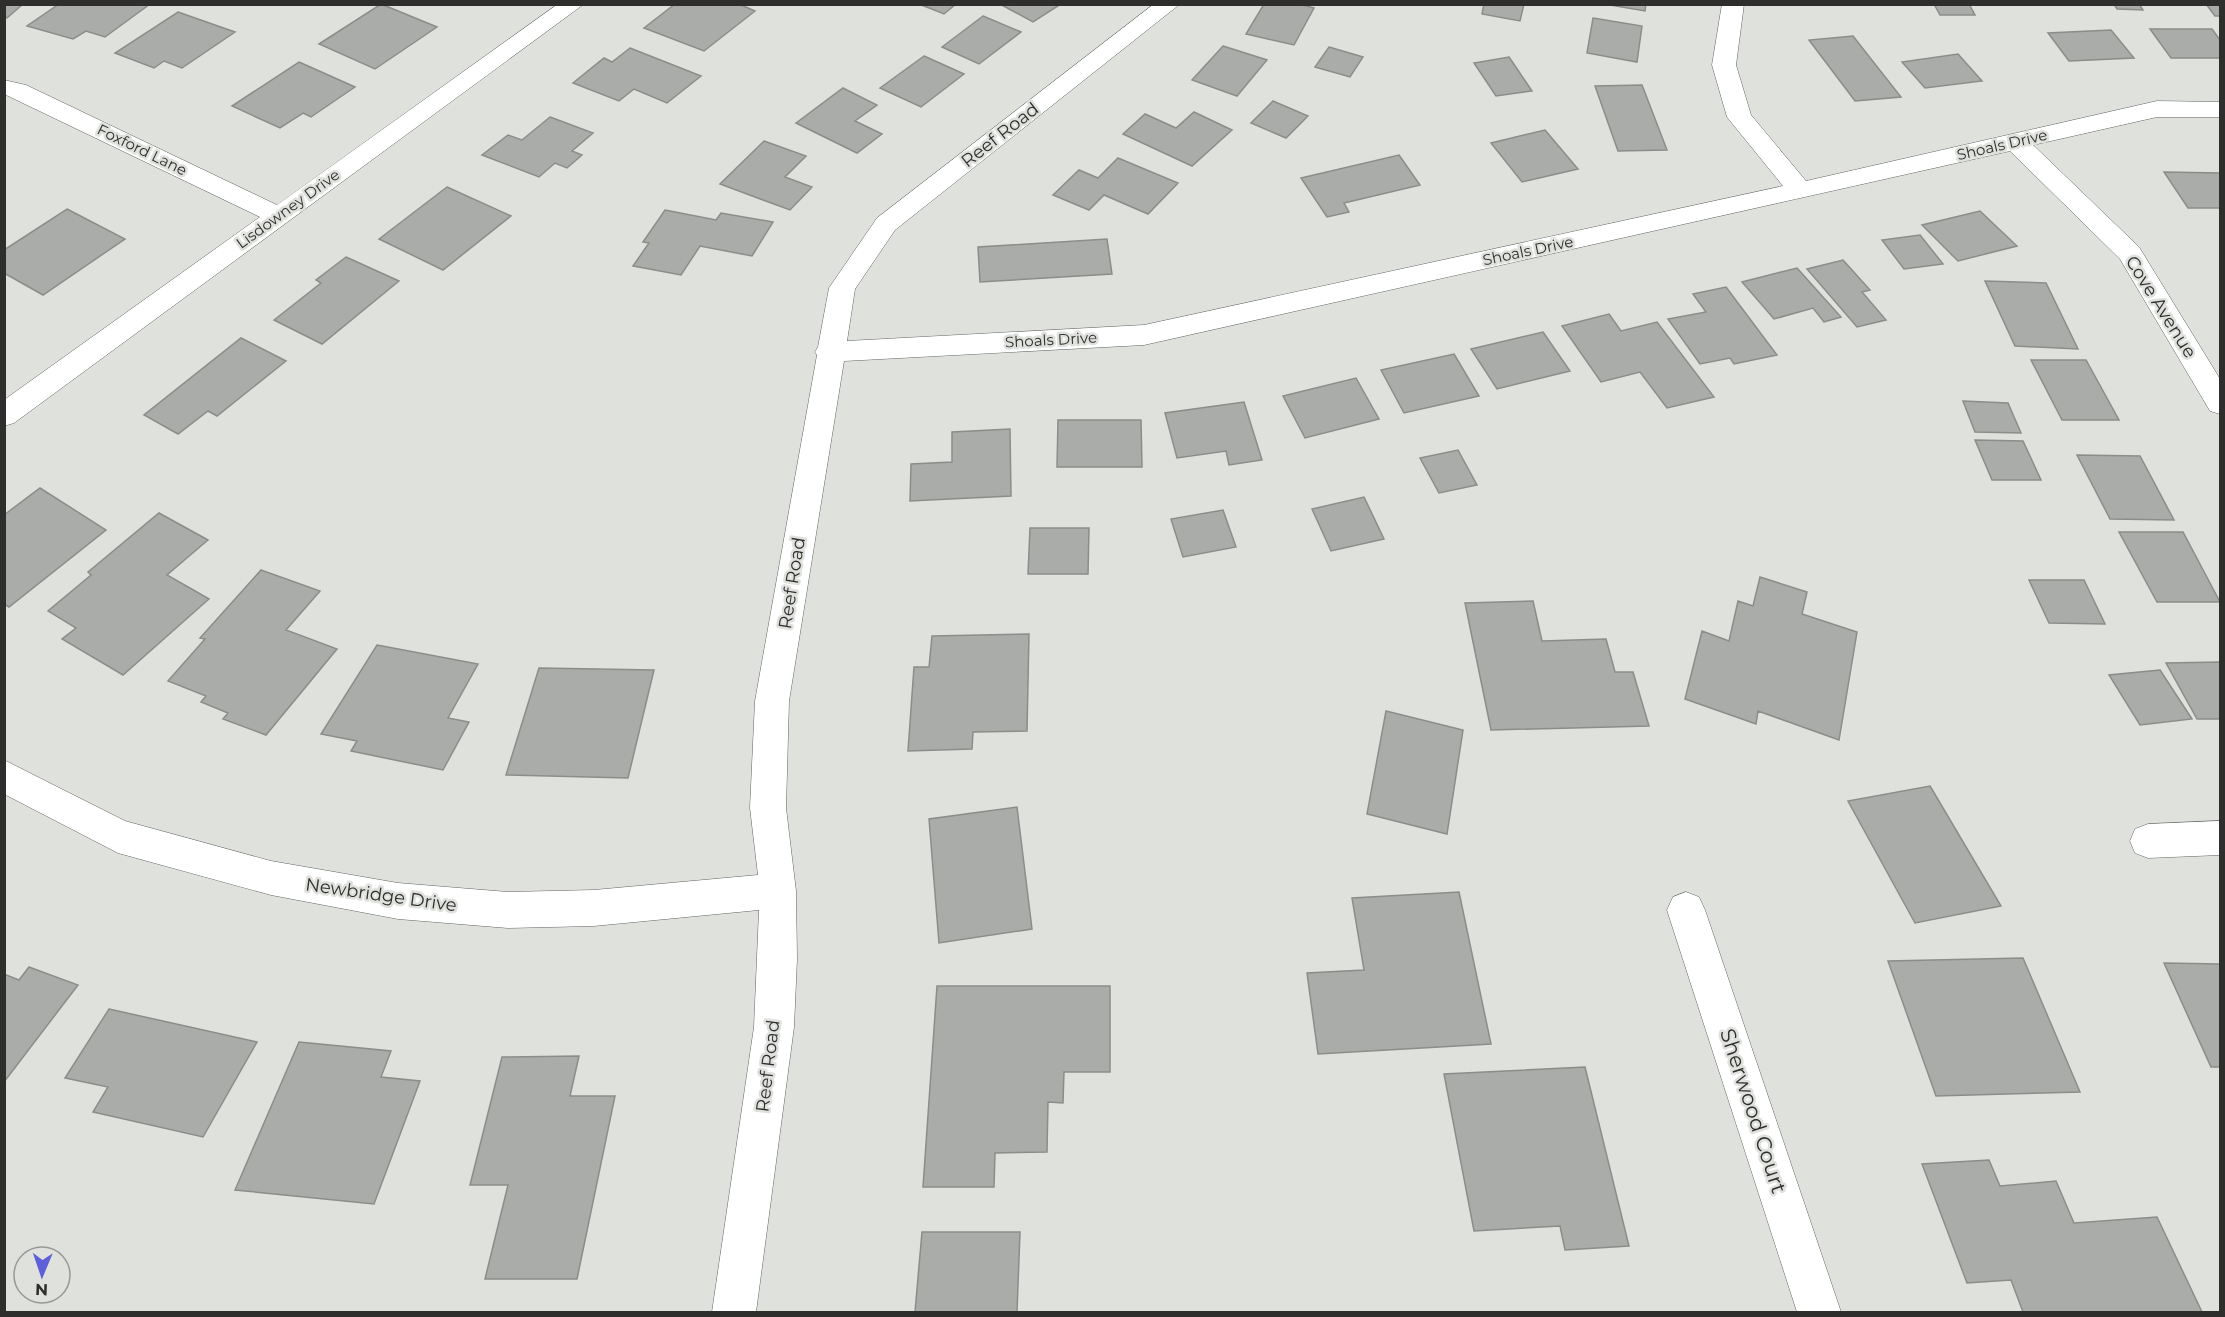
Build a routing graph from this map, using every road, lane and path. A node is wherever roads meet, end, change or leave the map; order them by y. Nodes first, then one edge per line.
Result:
1 (573, 4) edge
2 (1169, 4) edge
3 (1733, 4) edge
4 (4, 87) edge
5 (2220, 109) edge
6 (2016, 142) junction
7 (1800, 191) junction
8 (279, 216) junction
9 (829, 352) junction
10 (2220, 403) edge
11 (4, 416) edge
12 (4, 776) edge
13 (2220, 838) edge
14 (2148, 841) dead end
15 (777, 891) junction
16 (1686, 909) dead end
17 (734, 1312) edge
18 (1819, 1312) edge

1 - 8 street, Lisdowney Drive
2 - 9 street, Reef Road
3 - 7 street
4 - 8 street, Foxford Lane
5 - 6 street, Shoals Drive
6 - 7 street, Shoals Drive
6 - 10 street, Cove Avenue
7 - 9 street, Shoals Drive
8 - 11 street, Lisdowney Drive
9 - 15 street, Reef Road
12 - 15 street, Newbridge Drive
13 - 14 street
15 - 17 street, Reef Road
16 - 18 street, Sherwood Court

